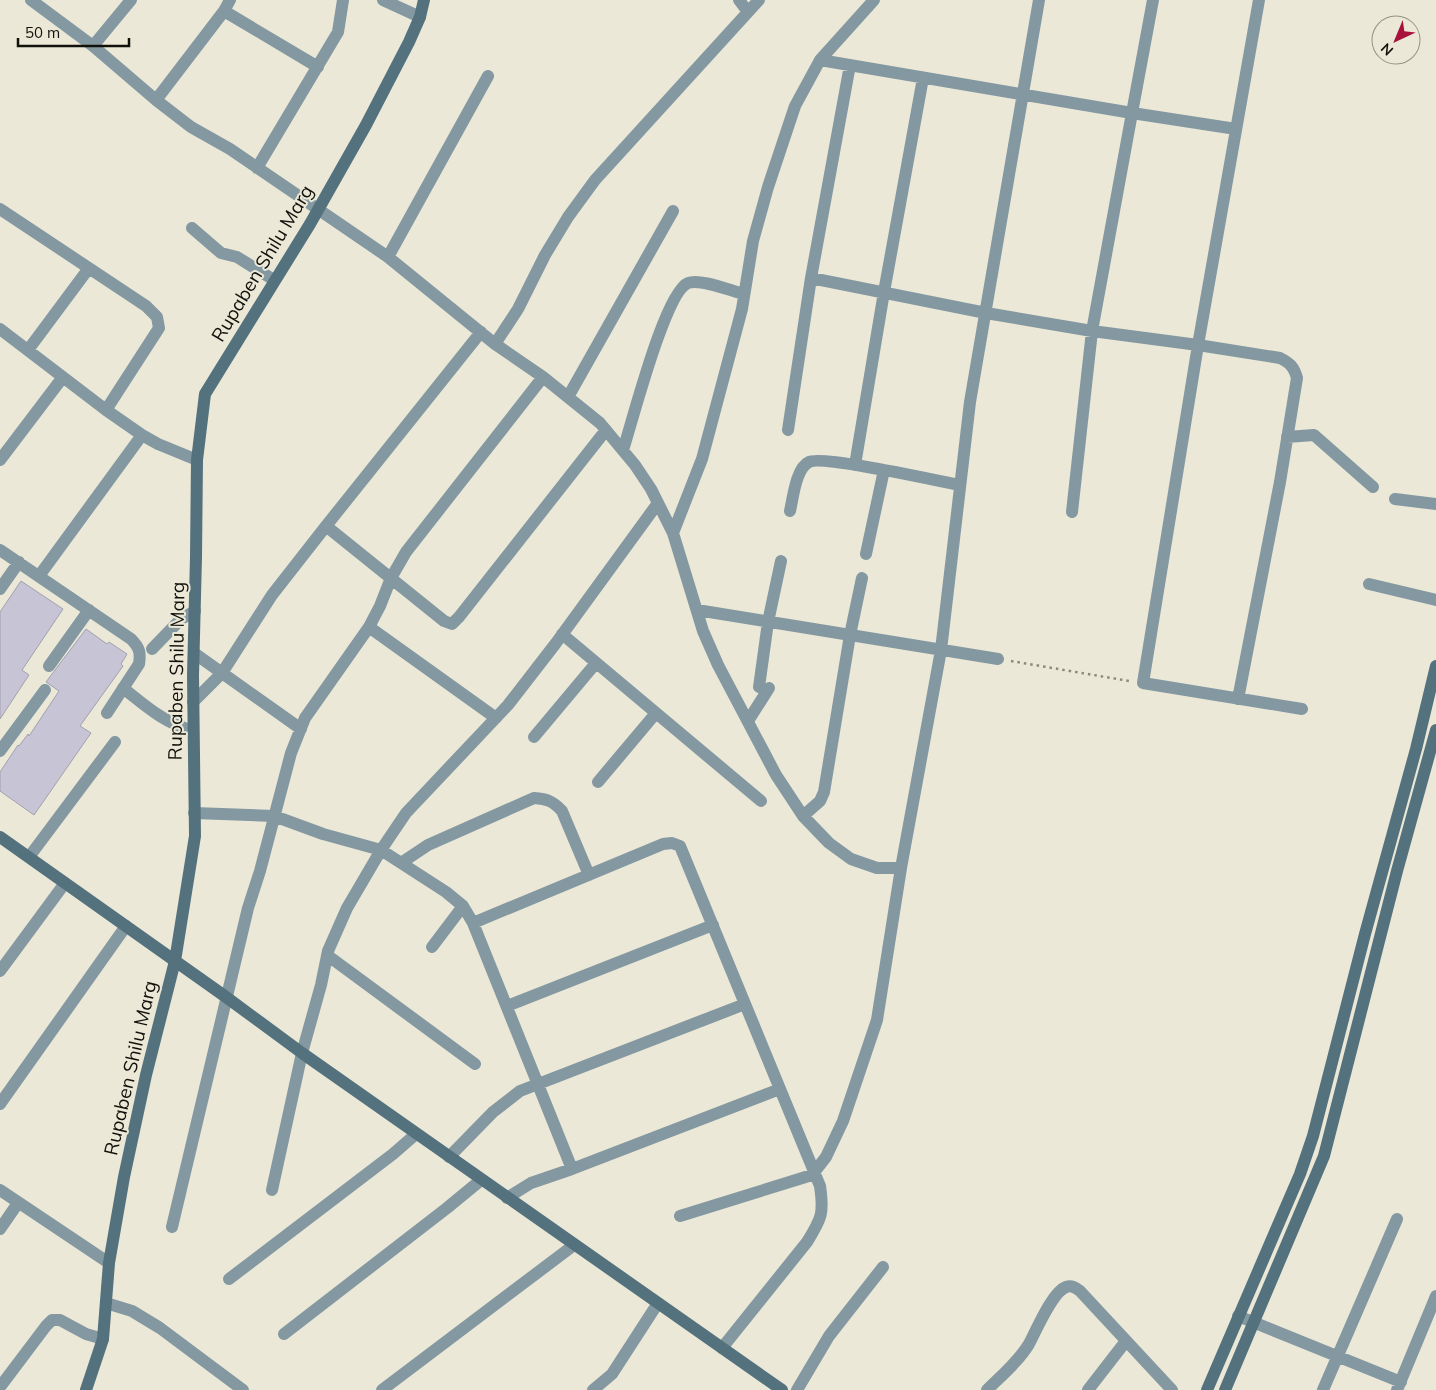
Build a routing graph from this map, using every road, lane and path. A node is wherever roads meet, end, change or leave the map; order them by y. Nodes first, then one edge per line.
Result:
1 (31, 0) edge
2 (130, 0) edge
3 (343, 0) edge
4 (383, 0) edge
5 (424, 0) edge
6 (739, 0) edge
7 (759, 0) edge
8 (874, 0) edge
9 (1039, 0) edge
10 (1154, 0) edge
11 (1259, 0) edge
12 (227, 6) edge
13 (748, 12) junction
14 (420, 17) junction
15 (93, 46) junction
16 (820, 60) junction
17 (850, 65) junction
18 (318, 67) junction
19 (488, 76) dead end
20 (923, 78) junction
21 (1023, 95) junction
22 (156, 100) junction
23 (1132, 113) junction
24 (1236, 129) junction
25 (257, 168) junction
26 (318, 208) junction
27 (0, 209) edge
28 (673, 211) dead end
29 (192, 228) dead end
30 (388, 257) junction
31 (89, 268) junction
32 (811, 278) junction
33 (274, 280) junction
34 (884, 292) junction
35 (744, 294) junction
36 (986, 312) junction
37 (0, 329) edge
38 (1092, 331) junction
39 (481, 332) junction
40 (496, 344) junction
41 (1198, 344) junction
42 (28, 350) junction
43 (63, 377) junction
44 (543, 377) junction
45 (568, 397) junction
46 (106, 410) junction
47 (606, 430) junction
48 (788, 430) dead end
49 (142, 435) junction
50 (1287, 437) junction
51 (623, 450) junction
52 (0, 460) edge
53 (197, 460) junction
54 (855, 465) junction
55 (884, 470) junction
56 (960, 485) junction
57 (1373, 487) dead end
58 (1395, 498) dead end
59 (658, 503) junction
60 (1436, 504) edge
61 (790, 511) dead end
62 (1072, 512) dead end
63 (326, 526) junction
64 (673, 533) junction
65 (0, 550) edge
66 (866, 554) dead end
67 (781, 560) dead end
68 (19, 562) junction
69 (39, 576) junction
70 (391, 578) junction
71 (862, 578) dead end
72 (1369, 584) dead end
73 (0, 589) edge
74 (1436, 600) edge
75 (89, 610) junction
76 (697, 610) junction
77 (195, 611) junction
78 (768, 622) junction
79 (369, 627) junction
80 (562, 634) junction
81 (850, 635) junction
82 (152, 649) dead end
83 (941, 650) junction
84 (194, 653) junction
85 (998, 659) joint
86 (596, 663) junction
87 (50, 666) dead end
88 (1436, 666) edge
89 (222, 673) junction
90 (1143, 683) junction
91 (122, 688) junction
92 (45, 690) dead end
93 (1238, 699) junction
94 (193, 702) junction
95 (1302, 709) dead end
96 (107, 713) dead end
97 (656, 713) junction
98 (496, 718) junction
99 (748, 721) junction
100 (301, 729) junction
101 (1436, 730) edge
102 (194, 731) junction
103 (534, 738) dead end
104 (115, 742) dead end
105 (0, 751) edge
106 (598, 782) dead end
107 (761, 801) dead end
108 (194, 813) junction
109 (274, 816) junction
110 (803, 816) junction
111 (0, 837) edge
112 (381, 850) junction
113 (29, 857) junction
114 (401, 863) junction
115 (901, 868) junction
116 (589, 875) junction
117 (65, 883) junction
118 (463, 906) junction
119 (473, 923) junction
120 (713, 925) junction
121 (126, 926) junction
122 (432, 947) dead end
123 (327, 955) junction
124 (175, 961) junction
125 (0, 971) edge
126 (226, 997) junction
127 (745, 1004) junction
128 (507, 1006) junction
129 (302, 1053) junction
130 (475, 1064) dead end
131 (539, 1083) junction
132 (780, 1089) junction
133 (0, 1104) edge
134 (416, 1134) junction
135 (449, 1157) junction
136 (572, 1168) junction
137 (814, 1172) junction
138 (481, 1180) junction
139 (0, 1190) edge
140 (272, 1190) dead end
141 (507, 1198) junction
142 (18, 1203) junction
143 (680, 1216) dead end
144 (1397, 1219) dead end
145 (172, 1227) dead end
146 (0, 1229) edge
147 (574, 1244) junction
148 (109, 1263) junction
149 (883, 1267) dead end
150 (229, 1279) dead end
151 (1436, 1296) edge
152 (106, 1303) junction
153 (658, 1303) junction
154 (1238, 1316) junction
155 (1255, 1321) junction
156 (284, 1334) dead end
157 (103, 1339) junction
158 (1126, 1341) junction
159 (722, 1348) junction
160 (1338, 1356) junction
161 (0, 1386) edge
162 (1399, 1386) edge
163 (86, 1390) edge
164 (243, 1390) edge
165 (382, 1390) edge
166 (593, 1390) edge
167 (782, 1390) edge
168 (797, 1390) edge
169 (987, 1390) edge
170 (1088, 1390) edge
171 (1172, 1390) edge
172 (1207, 1390) edge
173 (1225, 1390) edge
174 (1323, 1390) edge

1 - 15 street
2 - 15 street
3 - 18 street
4 - 14 street
5 - 14 street, Rupaben Shilu Marg
6 - 13 street
7 - 13 street
8 - 16 street
9 - 21 street
10 - 23 street
11 - 24 street
12 - 18 street
12 - 22 street
13 - 40 street
14 - 26 street, Rupaben Shilu Marg
15 - 22 street
16 - 17 street
16 - 35 street
17 - 20 street
17 - 32 street
18 - 25 street
19 - 30 street
20 - 21 street
20 - 34 street
21 - 23 street
21 - 36 street
22 - 25 street
23 - 24 street
23 - 38 street
24 - 41 street
25 - 26 street
26 - 30 street
26 - 33 street, Rupaben Shilu Marg
27 - 31 street
28 - 45 street
29 - 33 street
30 - 39 street
31 - 42 street
31 - 46 street
32 - 34 street
32 - 48 street
33 - 53 street, Rupaben Shilu Marg
34 - 36 street
34 - 54 street
35 - 51 street
35 - 64 street
36 - 38 street
36 - 56 street
37 - 42 street
38 - 41 street
38 - 62 street
39 - 40 street
39 - 63 street
40 - 44 street
41 - 50 street
41 - 90 street
42 - 43 street
43 - 46 street
43 - 52 street
44 - 45 street
44 - 70 street
45 - 47 street
46 - 49 street
47 - 51 street
47 - 70 street
49 - 53 street
49 - 69 street
50 - 57 street
50 - 93 street
51 - 59 street
53 - 77 street, Rupaben Shilu Marg
54 - 55 street
54 - 61 street
55 - 56 street
55 - 66 street
56 - 83 street
58 - 60 street
59 - 64 street
59 - 80 street
63 - 70 street
63 - 89 street
64 - 76 street
65 - 68 street
67 - 78 street
68 - 69 street
68 - 73 street
69 - 75 street
70 - 79 street
71 - 81 street
72 - 74 street
75 - 87 street
75 - 91 street
76 - 78 street
76 - 99 street
77 - 82 street
77 - 84 street, Rupaben Shilu Marg
78 - 81 street
78 - 99 street
79 - 98 street
79 - 100 street
80 - 86 street
80 - 98 street
81 - 83 street
81 - 110 street
83 - 85 street
83 - 115 street
84 - 89 street
84 - 94 street, Rupaben Shilu Marg
85 - 90 path
86 - 97 street
86 - 103 street
88 - 154 street
89 - 94 street
89 - 100 street
90 - 93 street
91 - 96 street
91 - 102 street
92 - 105 street
93 - 95 street
94 - 102 street, Rupaben Shilu Marg
97 - 106 street
97 - 107 street
98 - 112 street
99 - 110 street
100 - 109 street
101 - 155 street
102 - 108 street, Rupaben Shilu Marg
104 - 113 street
108 - 109 street
108 - 124 street, Rupaben Shilu Marg
109 - 112 street
109 - 126 street
110 - 115 street
111 - 113 street
112 - 114 street
112 - 123 street
113 - 117 street
114 - 116 street
114 - 118 street
115 - 137 street
116 - 119 street
116 - 120 street
117 - 121 street
117 - 125 street
118 - 119 street
118 - 122 street
119 - 128 street
120 - 127 street
120 - 128 street
121 - 124 street
121 - 133 street
123 - 129 street
123 - 130 street
124 - 126 street
124 - 148 street, Rupaben Shilu Marg
126 - 129 street
126 - 145 street
127 - 131 street
127 - 132 street
128 - 131 street
129 - 134 street
129 - 140 street
131 - 135 street
131 - 136 street
132 - 136 street
132 - 137 street
134 - 135 street
134 - 150 street
135 - 138 street
136 - 141 street
137 - 143 street
137 - 159 street
138 - 141 street
138 - 156 street
139 - 142 street
141 - 147 street
142 - 146 street
142 - 148 street
144 - 160 street
147 - 153 street
147 - 165 street
148 - 152 street, Rupaben Shilu Marg
149 - 168 street
151 - 162 street
152 - 157 street, Rupaben Shilu Marg
152 - 164 street
153 - 159 street
153 - 166 street
154 - 155 street
154 - 172 street
155 - 160 street
155 - 173 street
157 - 161 street
157 - 163 street, Rupaben Shilu Marg
158 - 169 street
158 - 170 street
158 - 171 street
159 - 167 street
160 - 162 street
160 - 174 street

